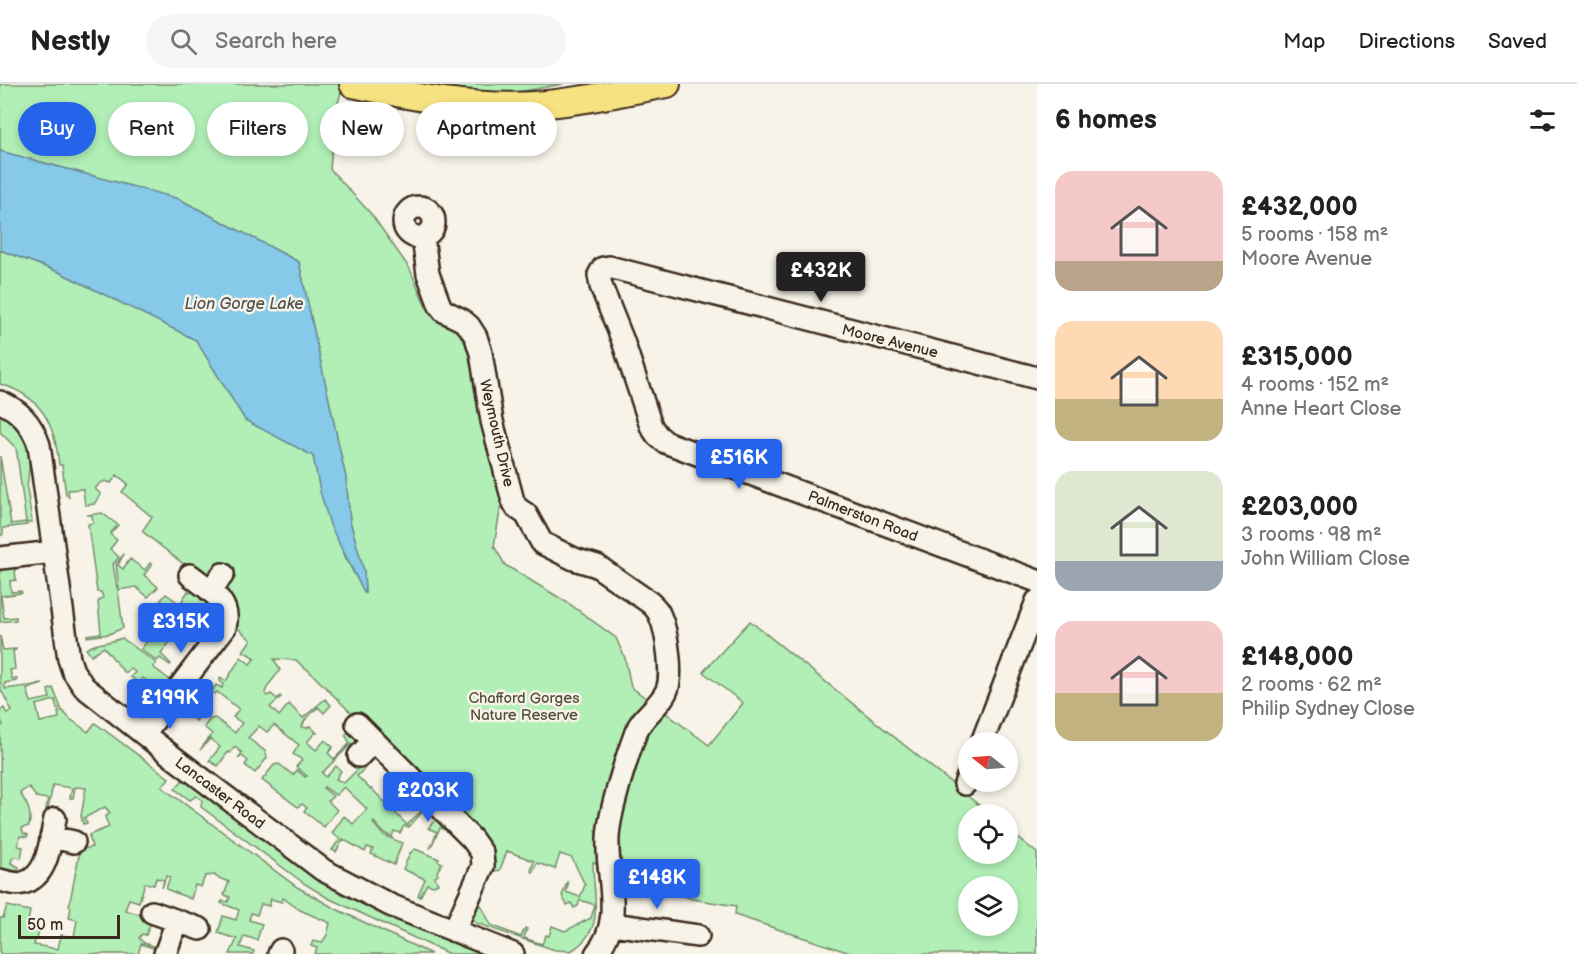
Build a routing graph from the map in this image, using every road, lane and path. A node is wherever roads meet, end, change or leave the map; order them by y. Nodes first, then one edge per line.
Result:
1 (353, 84) edge
2 (667, 84) edge
3 (423, 237) dead end
4 (603, 268) joint
5 (1037, 378) edge
6 (0, 402) edge
7 (54, 552) junction
8 (0, 558) edge
9 (190, 575) dead end
10 (1037, 581) edge
11 (1037, 601) edge
12 (357, 724) dead end
13 (986, 732) edge
14 (144, 734) junction
15 (74, 842) dead end
16 (0, 880) edge
17 (152, 912) dead end
18 (177, 921) junction
19 (612, 924) junction
20 (200, 929) dead end
21 (454, 931) junction
22 (698, 936) dead end
23 (165, 954) edge
24 (513, 954) edge
25 (596, 954) edge

1 - 2 main road
3 - 19 street, Weymouth Drive
4 - 5 street, Moore Avenue
4 - 10 street, Palmerston Road
6 - 7 street, Lancaster Road
7 - 8 street
7 - 14 street, Lancaster Road
9 - 14 street
11 - 13 street
12 - 21 street
14 - 21 street, Lancaster Road
15 - 16 street
17 - 18 street
18 - 20 street
18 - 23 street
19 - 22 street
19 - 25 street
21 - 24 street, Lancaster Road

